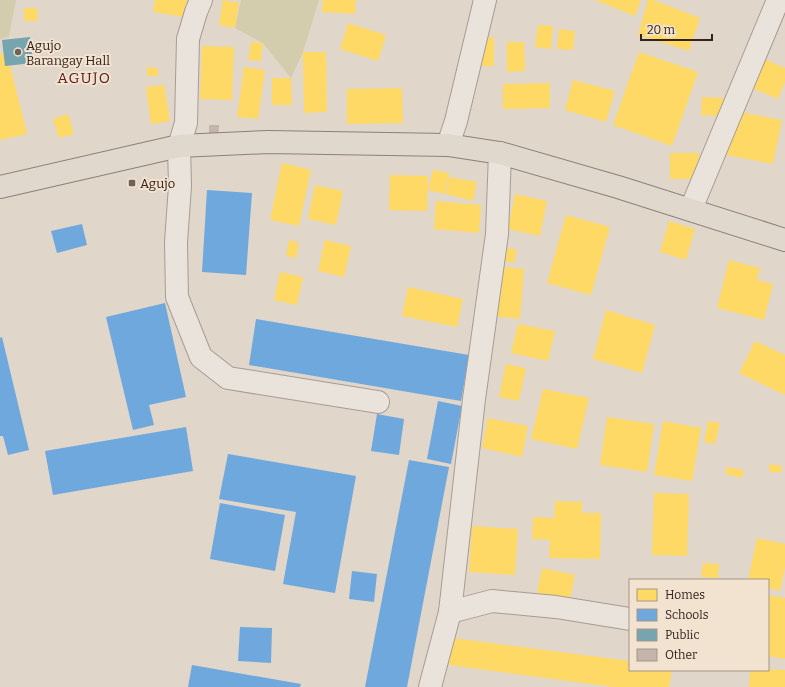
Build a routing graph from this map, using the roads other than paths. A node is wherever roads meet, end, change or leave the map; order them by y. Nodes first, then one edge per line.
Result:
1 (202, 0) edge
2 (485, 0) edge
3 (778, 0) edge
4 (179, 146) junction
5 (448, 146) junction
6 (500, 152) junction
7 (0, 187) edge
8 (691, 209) junction
9 (785, 240) edge
10 (378, 402) dead end
11 (450, 612) junction
12 (629, 618) edge
13 (430, 687) edge

1 - 4 street
2 - 5 street
3 - 8 street
4 - 5 main road
4 - 7 main road
4 - 10 street
5 - 6 main road
6 - 8 main road
6 - 11 street
8 - 9 main road
11 - 12 street
11 - 13 street

